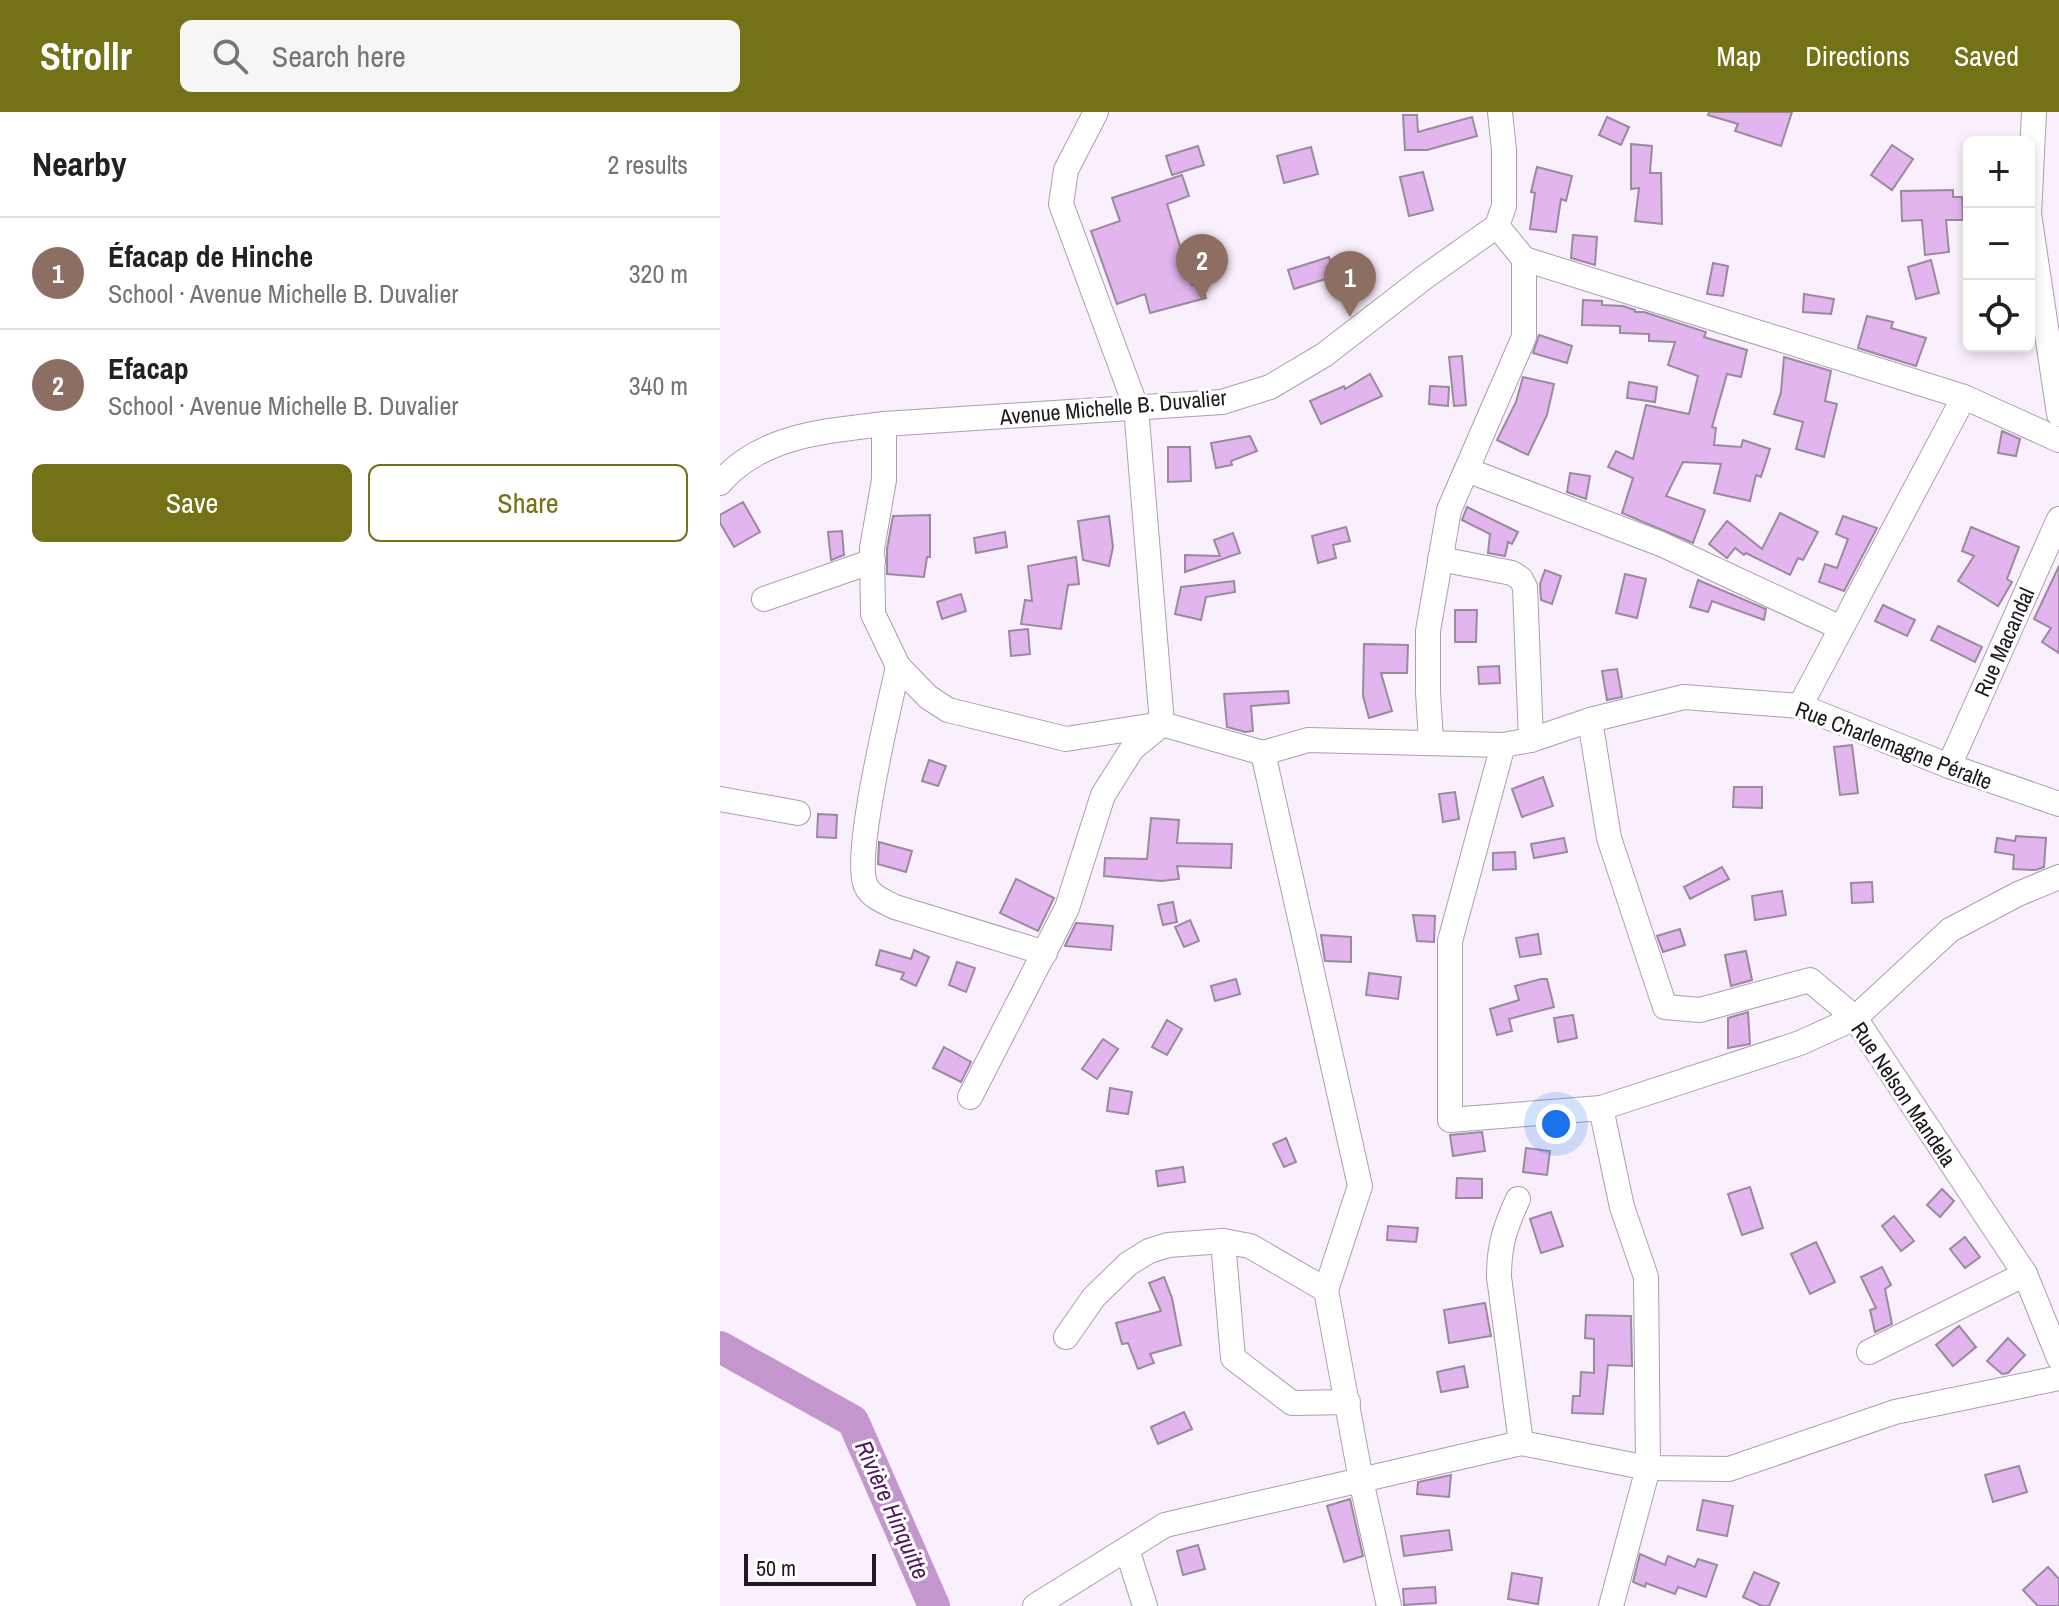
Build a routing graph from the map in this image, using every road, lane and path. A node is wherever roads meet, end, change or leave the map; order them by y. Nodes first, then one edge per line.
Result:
1 (1096, 112) edge
2 (1500, 112) edge
3 (2034, 112) edge
4 (1497, 226) junction
5 (1524, 259) junction
6 (1964, 397) junction
7 (1136, 407) junction
8 (2059, 414) edge
9 (884, 424) junction
10 (2059, 440) edge
11 (1467, 470) junction
12 (720, 483) edge
13 (2059, 519) edge
14 (1440, 559) junction
15 (873, 561) junction
16 (764, 599) dead end
17 (1841, 628) junction
18 (898, 666) junction
19 (1800, 706) junction
20 (1590, 720) junction
21 (1162, 724) junction
22 (1531, 740) junction
23 (1431, 741) junction
24 (1503, 745) junction
25 (1263, 753) junction
26 (1949, 766) junction
27 (720, 799) edge
28 (2059, 804) edge
29 (798, 813) dead end
30 (2059, 877) edge
31 (1045, 953) junction
32 (1855, 1018) junction
33 (970, 1097) dead end
34 (1601, 1108) junction
35 (1518, 1199) dead end
36 (1223, 1241) junction
37 (2025, 1274) junction
38 (1326, 1290) junction
39 (1066, 1337) dead end
40 (1869, 1352) dead end
41 (2059, 1358) edge
42 (2059, 1378) edge
43 (1348, 1402) junction
44 (1521, 1443) junction
45 (1648, 1468) junction
46 (1361, 1480) junction
47 (1127, 1549) junction
48 (1035, 1606) edge
49 (1145, 1606) edge
50 (1389, 1606) edge
51 (1611, 1606) edge

1 - 7 street
2 - 4 street
3 - 8 street
4 - 5 street
4 - 7 street, Avenue Michelle B. Duvalier
5 - 6 street
5 - 11 street
6 - 10 street
6 - 17 street
7 - 9 street, Avenue Michelle B. Duvalier
7 - 21 street
9 - 12 street, Avenue Michelle B. Duvalier
9 - 15 street
11 - 14 street
11 - 17 street
13 - 26 street, Rue Macandal
14 - 22 street
14 - 23 street
15 - 16 street
15 - 18 street
17 - 19 street
18 - 21 street
18 - 31 street
19 - 20 street, Rue Charlemagne Péralte
19 - 26 street, Rue Charlemagne Péralte
20 - 22 street, Rue Charlemagne Péralte
20 - 32 street, Rue Nelson Mandela
21 - 25 street
21 - 31 street
22 - 24 street, Rue Charlemagne Péralte
23 - 24 street, Rue Charlemagne Péralte
23 - 25 street, Rue Charlemagne Péralte
24 - 34 street
25 - 38 street
26 - 28 street, Rue Charlemagne Péralte
27 - 29 street
30 - 32 street
31 - 33 street
32 - 34 street
32 - 37 street, Rue Nelson Mandela
34 - 45 street
35 - 44 street
36 - 38 street
36 - 39 street
36 - 43 street
37 - 40 street
37 - 41 street, Rue Nelson Mandela
38 - 43 street
42 - 45 street
43 - 46 street
44 - 45 street
44 - 46 street
45 - 51 street
46 - 47 street
46 - 50 street
47 - 48 street
47 - 49 street

